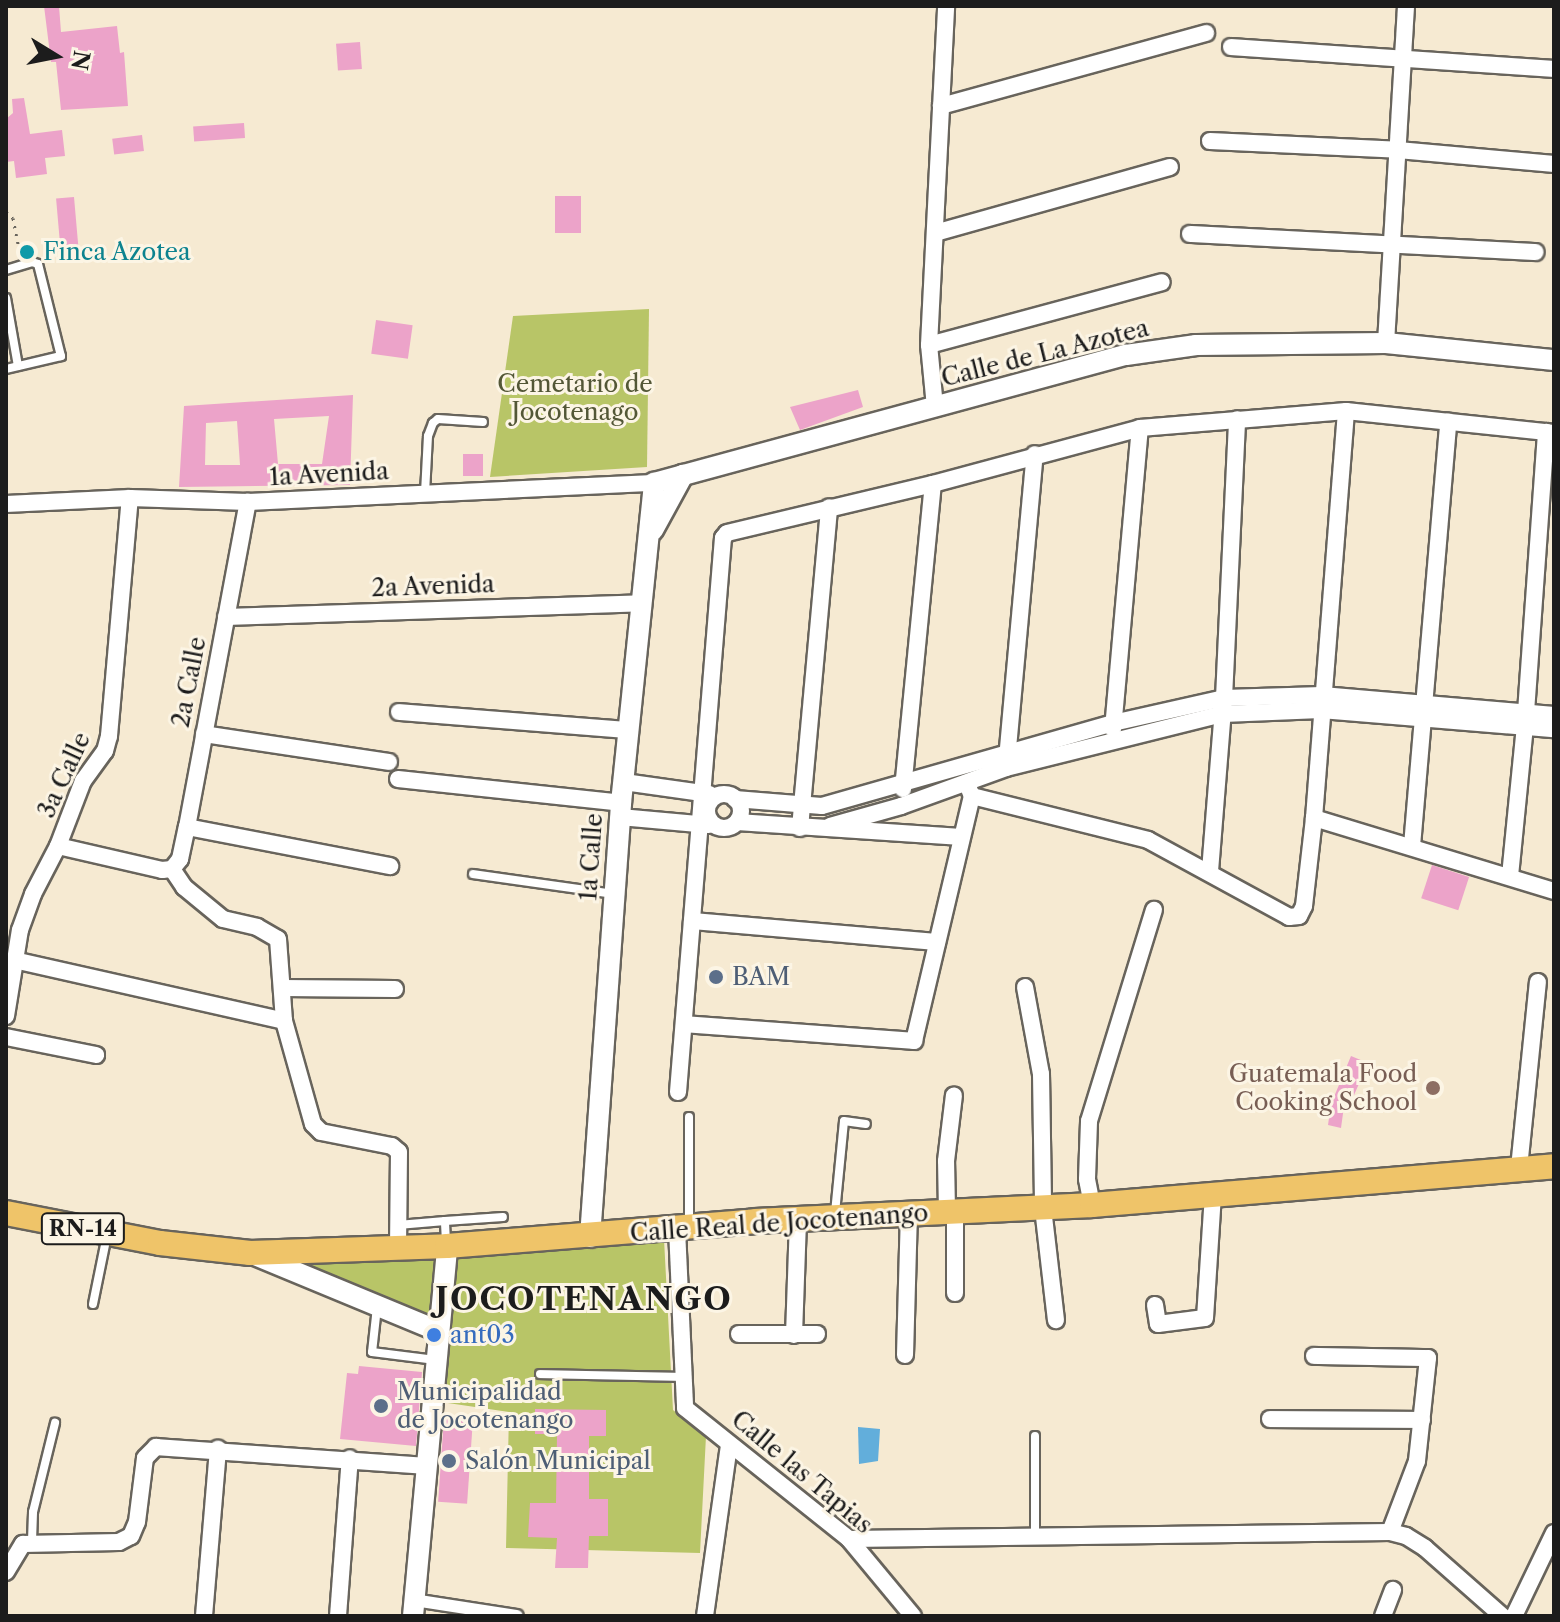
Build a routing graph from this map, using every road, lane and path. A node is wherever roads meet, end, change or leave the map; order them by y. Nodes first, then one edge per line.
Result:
1 (946, 6) edge
2 (1406, 6) edge
3 (1206, 33) dead end
4 (1231, 47) dead end
5 (1403, 58) junction
6 (1554, 69) edge
7 (941, 106) junction
8 (1210, 141) dead end
9 (1398, 150) junction
10 (1554, 164) edge
11 (1170, 167) dead end
12 (6, 212) edge
13 (935, 233) junction
14 (1190, 234) dead end
15 (1392, 244) junction
16 (1536, 252) dead end
17 (23, 265) junction
18 (6, 270) edge
19 (1162, 282) dead end
20 (6, 298) edge
21 (1386, 343) junction
22 (929, 345) junction
23 (1554, 360) edge
24 (18, 366) junction
25 (6, 369) edge
26 (935, 407) junction
27 (1346, 411) junction
28 (1237, 419) junction
29 (483, 422) dead end
30 (1448, 422) junction
31 (1140, 428) junction
32 (1550, 432) edge
33 (1035, 454) junction
34 (683, 475) junction
35 (654, 483) junction
36 (933, 484) junction
37 (425, 493) junction
38 (130, 498) junction
39 (248, 502) junction
40 (6, 504) edge
41 (829, 507) junction
42 (649, 537) junction
43 (642, 603) junction
44 (226, 617) junction
45 (1322, 703) junction
46 (1224, 706) junction
47 (1422, 711) junction
48 (399, 712) dead end
49 (1554, 715) edge
50 (1526, 719) junction
51 (1554, 729) edge
52 (628, 730) junction
53 (1112, 731) junction
54 (204, 734) junction
55 (1007, 760) junction
56 (389, 762) dead end
57 (398, 779) dead end
58 (624, 782) junction
59 (903, 782) junction
60 (970, 790) junction
61 (709, 794) junction
62 (735, 799) junction
63 (803, 806) junction
64 (901, 806) junction
65 (621, 810) junction
66 (1314, 818) junction
67 (737, 822) junction
68 (708, 825) junction
69 (830, 826) junction
70 (187, 827) junction
71 (800, 828) junction
72 (962, 837) junction
73 (58, 846) junction
74 (1412, 846) junction
75 (390, 866) dead end
76 (172, 869) junction
77 (1210, 871) junction
78 (473, 874) dead end
79 (1510, 876) junction
80 (1554, 891) edge
81 (614, 894) junction
82 (1154, 910) dead end
83 (692, 921) junction
84 (937, 942) junction
85 (14, 960) junction
86 (1538, 982) dead end
87 (1025, 987) dead end
88 (282, 988) junction
89 (395, 989) dead end
90 (6, 1016) edge
91 (284, 1021) junction
92 (684, 1024) junction
93 (6, 1037) edge
94 (96, 1055) dead end
95 (678, 1092) dead end
96 (954, 1095) dead end
97 (689, 1117) dead end
98 (866, 1124) dead end
99 (1554, 1166) edge
100 (1519, 1168) junction
101 (1213, 1194) junction
102 (1092, 1205) junction
103 (1043, 1208) junction
104 (951, 1211) junction
105 (909, 1213) junction
106 (503, 1217) dead end
107 (7, 1218) edge
108 (834, 1218) junction
109 (798, 1219) junction
110 (445, 1221) junction
111 (683, 1228) junction
112 (107, 1234) junction
113 (398, 1235) junction
114 (590, 1237) junction
115 (447, 1246) junction
116 (250, 1253) junction
117 (955, 1293) dead end
118 (378, 1303) junction
119 (93, 1304) dead end
120 (1155, 1305) dead end
121 (1056, 1320) dead end
122 (438, 1331) junction
123 (739, 1334) dead end
124 (817, 1334) dead end
125 (794, 1335) junction
126 (905, 1355) dead end
127 (1314, 1356) dead end
128 (436, 1360) junction
129 (540, 1374) dead end
130 (682, 1377) junction
131 (1270, 1419) dead end
132 (1422, 1420) junction
133 (55, 1423) dead end
134 (1035, 1436) dead end
135 (729, 1446) junction
136 (218, 1449) junction
137 (350, 1458) junction
138 (426, 1466) junction
139 (1390, 1532) junction
140 (1554, 1533) edge
141 (1035, 1537) junction
142 (849, 1539) junction
143 (32, 1541) junction
144 (6, 1572) edge
145 (1393, 1590) dead end
146 (414, 1608) edge
147 (204, 1616) edge
148 (338, 1616) edge
149 (517, 1616) edge
150 (705, 1616) edge
151 (913, 1616) edge
152 (1383, 1616) edge
153 (1502, 1616) edge
154 (1514, 1616) edge

1 - 7 street
2 - 5 street
3 - 7 street
4 - 5 street
5 - 6 street
5 - 9 street
7 - 13 street
8 - 9 street
9 - 10 street
9 - 15 street
11 - 13 street
12 - 17 path
13 - 22 street
14 - 15 street
15 - 16 street
15 - 21 street
17 - 18 lane
17 - 24 lane
19 - 22 street
20 - 24 lane
21 - 23 street, Calle de La Azotea
21 - 26 street, Calle de La Azotea
22 - 26 street
24 - 25 lane
26 - 34 street, Calle de La Azotea
27 - 28 street
27 - 30 street
27 - 45 street
28 - 31 street
28 - 46 street
29 - 37 lane
30 - 32 street
30 - 47 street
31 - 33 street
31 - 53 street
32 - 50 street
33 - 36 street
33 - 55 street
34 - 35 street, Calle de La Azotea
34 - 42 street
35 - 37 street, 1a Avenida
35 - 42 street, 1a Calle
36 - 41 street
36 - 59 street
37 - 39 street, 1a Avenida
38 - 39 street, 1a Avenida
38 - 40 street, 1a Avenida
38 - 73 street, 3a Calle
39 - 44 street, 2a Calle
41 - 61 street
41 - 63 street
42 - 43 street, 1a Calle
43 - 44 street, 2a Avenida
43 - 52 street, 1a Calle
44 - 54 street, 2a Calle
45 - 46 street
45 - 47 street
45 - 66 street
46 - 53 street
46 - 77 street
47 - 50 street
47 - 74 street
48 - 52 street
49 - 50 street
50 - 51 street
50 - 79 street
52 - 58 street, 1a Calle
53 - 55 street
54 - 56 street
54 - 70 street, 2a Calle
55 - 59 street
55 - 60 street
57 - 65 street
58 - 61 street
58 - 65 street, 1a Calle
59 - 63 street
59 - 64 street
60 - 64 street
60 - 72 street
60 - 77 street
61 - 62 street
61 - 68 street
62 - 63 street
62 - 67 street
63 - 71 street
64 - 69 street
65 - 68 street
65 - 81 street, 1a Calle
66 - 74 street
66 - 77 street
67 - 68 street
67 - 71 street
68 - 83 street
69 - 71 street
69 - 72 street
70 - 75 street
70 - 76 street, 2a Calle
72 - 84 street
73 - 76 street
73 - 85 street, 3a Calle
74 - 79 street
76 - 88 street
78 - 81 lane
79 - 80 street
81 - 114 street, 1a Calle
82 - 102 street
83 - 84 street
83 - 92 street
84 - 92 street
85 - 90 street, 3a Calle
85 - 91 street
86 - 100 street
87 - 103 street
88 - 89 street
88 - 91 street
91 - 113 street
92 - 95 street
93 - 94 street
96 - 104 street
97 - 111 lane
98 - 108 lane
99 - 100 main road, Calle Real de Jocotenango
100 - 101 main road, Calle Real de Jocotenango
101 - 102 main road, Calle Real de Jocotenango
101 - 120 street
102 - 103 main road, Calle Real de Jocotenango
103 - 104 main road, Calle Real de Jocotenango
103 - 121 street
104 - 105 main road, Calle Real de Jocotenango
104 - 117 street
105 - 108 main road, Calle Real de Jocotenango
105 - 126 street
106 - 110 lane
107 - 112 main road, Calle Real de Jocotenango / RN-14
108 - 109 main road, Calle Real de Jocotenango
109 - 111 main road, Calle Real de Jocotenango
109 - 125 street
110 - 113 lane
110 - 115 lane
111 - 114 main road, Calle Real de Jocotenango
111 - 130 street
112 - 116 main road, Calle Real de Jocotenango / RN-14
112 - 119 lane
113 - 115 main road, Calle Real de Jocotenango
113 - 116 main road, Calle Real de Jocotenango
114 - 115 main road, Calle Real de Jocotenango
115 - 122 street
116 - 118 street
118 - 122 street
118 - 128 lane
122 - 128 street
123 - 125 street
124 - 125 street
127 - 132 street
128 - 138 street
129 - 130 lane
130 - 135 street, Calle las Tapias
131 - 132 street
132 - 139 street
133 - 143 lane
134 - 141 lane
135 - 142 street, Calle las Tapias
135 - 150 street
136 - 137 street
136 - 143 street
136 - 147 street
137 - 138 street
137 - 148 street
138 - 146 street
139 - 141 street
139 - 153 street
140 - 154 street
141 - 142 street
142 - 151 street, Calle las Tapias
143 - 144 street
145 - 152 street
146 - 149 street

